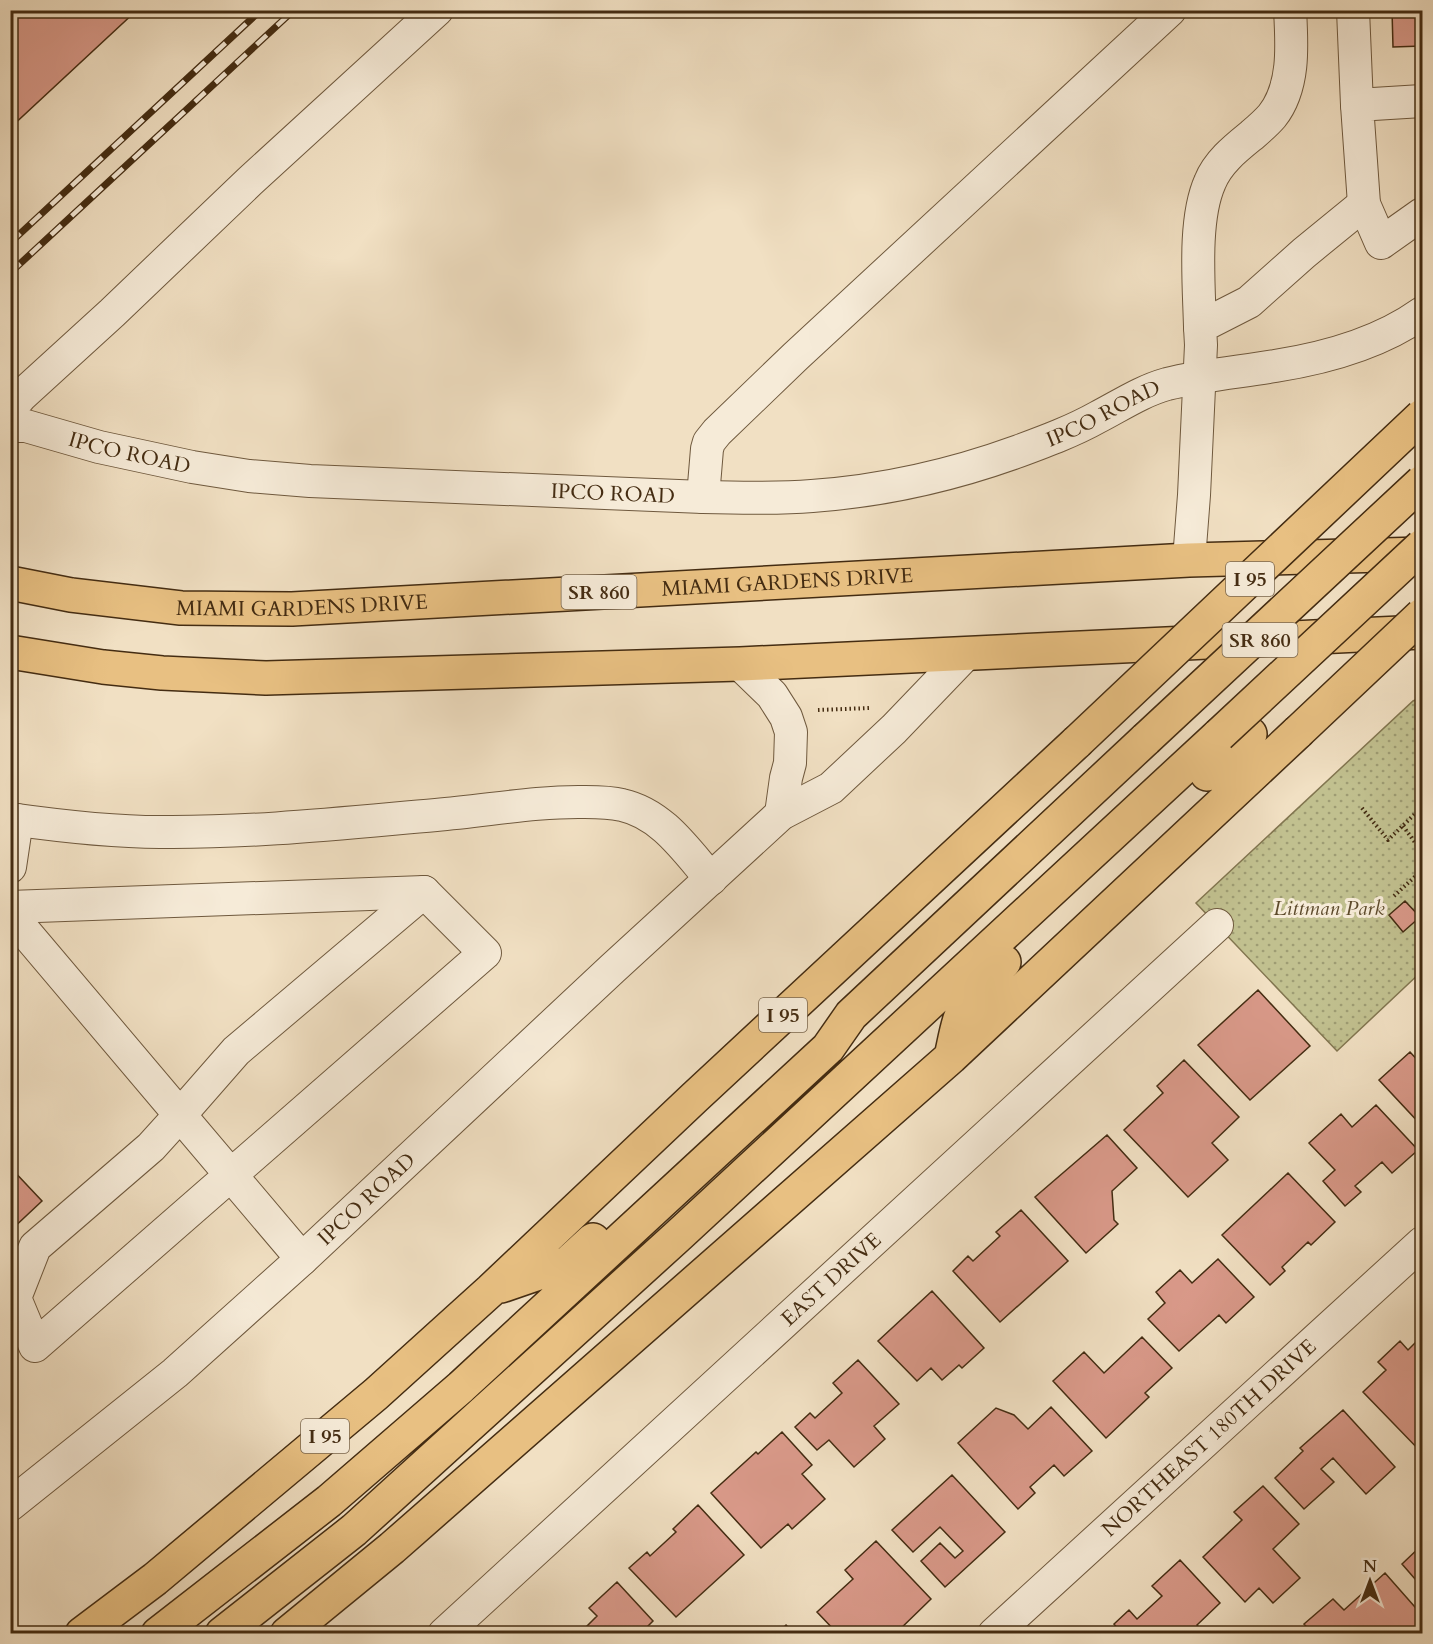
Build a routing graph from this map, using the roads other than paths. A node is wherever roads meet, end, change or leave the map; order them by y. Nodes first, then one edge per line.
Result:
1 (437, 10) edge
2 (1170, 10) edge
3 (1290, 10) edge
4 (1353, 10) edge
5 (1422, 100) edge
6 (1357, 105) junction
7 (1364, 204) junction
8 (1422, 214) edge
9 (1422, 313) edge
10 (1200, 327) junction
11 (1199, 377) junction
12 (10, 409) edge
13 (1422, 416) edge
14 (10, 426) edge
15 (1422, 482) edge
16 (703, 497) junction
17 (1422, 546) edge
18 (1422, 554) edge
19 (1189, 560) junction
20 (1422, 572) edge
21 (10, 583) edge
22 (1422, 615) edge
23 (1422, 632) edge
24 (10, 652) edge
25 (966, 654) junction
26 (740, 664) junction
27 (1234, 735) junction
28 (781, 814) junction
29 (14, 819) edge
30 (10, 867) edge
31 (711, 879) junction
32 (424, 892) junction
33 (10, 907) edge
34 (10, 914) edge
35 (1217, 925) dead end
36 (851, 1015) junction
37 (951, 1057) junction
38 (180, 1115) junction
39 (230, 1174) junction
40 (1422, 1243) edge
41 (302, 1259) junction
42 (491, 1290) junction
43 (10, 1505) edge
44 (82, 1634) edge
45 (158, 1634) edge
46 (222, 1634) edge
47 (287, 1634) edge
48 (444, 1634) edge
49 (994, 1634) edge

1 - 12 street
2 - 16 street
3 - 10 street
4 - 6 street
5 - 6 street
6 - 7 street
7 - 8 street
7 - 10 street
9 - 11 street, IPCO ROAD
10 - 11 street
11 - 16 street, IPCO ROAD
11 - 19 street
13 - 42 main road, I 95, bridge
14 - 16 street, IPCO ROAD
15 - 36 main road, bridge
17 - 27 main road, bridge
18 - 19 main road, MIAMI GARDENS DRIVE / SR 860
19 - 21 main road, MIAMI GARDENS DRIVE / SR 860
20 - 27 main road
22 - 37 main road, bridge
23 - 25 main road, SR 860
24 - 26 main road, SR 860
25 - 26 main road, SR 860
25 - 28 street, IPCO ROAD
26 - 28 street
27 - 37 main road
27 - 46 main road
28 - 31 street, IPCO ROAD
29 - 30 street
29 - 31 street
31 - 41 street, IPCO ROAD
32 - 33 street
32 - 38 street
32 - 39 street
34 - 38 street
35 - 48 street, EAST DRIVE
36 - 42 main road
36 - 45 main road
37 - 47 main road
38 - 39 street
38 - 39 street
39 - 41 street
40 - 49 street, NORTHEAST 180TH DRIVE
41 - 43 street, IPCO ROAD
42 - 44 main road, I 95

